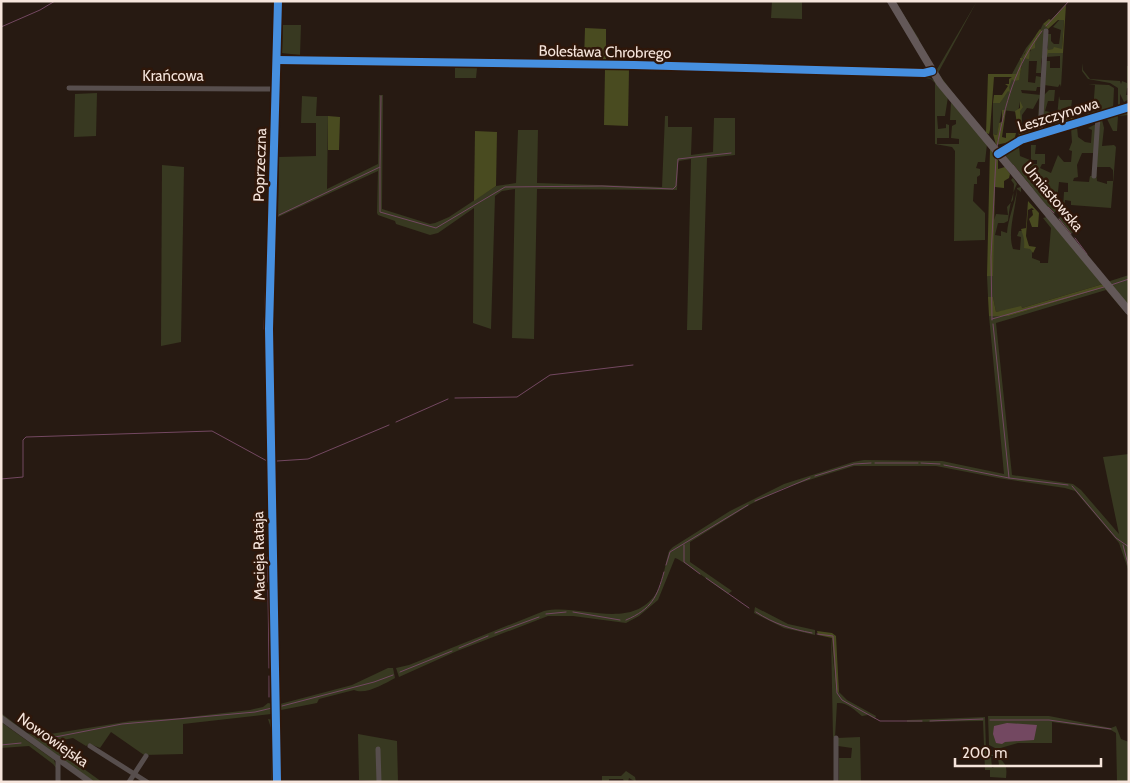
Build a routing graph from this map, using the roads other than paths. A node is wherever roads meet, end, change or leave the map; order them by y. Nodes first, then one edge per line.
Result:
1 (278, 1) edge
2 (891, 1) edge
3 (1046, 31) dead end
4 (277, 60) junction
5 (932, 71) junction
6 (69, 88) dead end
7 (276, 89) junction
8 (1129, 107) edge
9 (1098, 117) junction
10 (1040, 134) junction
11 (998, 154) junction
12 (1094, 176) dead end
13 (1129, 310) edge
14 (269, 329) joint
15 (1, 718) edge
16 (836, 738) dead end
17 (90, 746) dead end
18 (378, 749) dead end
19 (146, 756) dead end
20 (58, 758) junction
21 (134, 774) junction
22 (58, 782) edge
23 (90, 782) edge
24 (129, 782) edge
25 (147, 782) edge
26 (277, 782) edge
27 (379, 782) edge
28 (836, 782) edge

1 - 4 street, Poprzeczna
2 - 5 main road, Umiastowska
3 - 10 street
4 - 5 street, Bolesława Chrobrego
4 - 7 street, Poprzeczna
5 - 11 main road, Umiastowska
6 - 7 street, Krańcowa
7 - 14 street, Poprzeczna
8 - 9 street, Leszczynowa
9 - 10 street, Leszczynowa
9 - 12 street
10 - 11 street, Leszczynowa
11 - 13 main road, Umiastowska
14 - 26 street, Macieja Rataja
15 - 20 street, Nowowiejska
16 - 28 street
17 - 21 street
18 - 27 street
19 - 21 street
20 - 22 street
20 - 23 street, Nowowiejska
21 - 24 street
21 - 25 street

